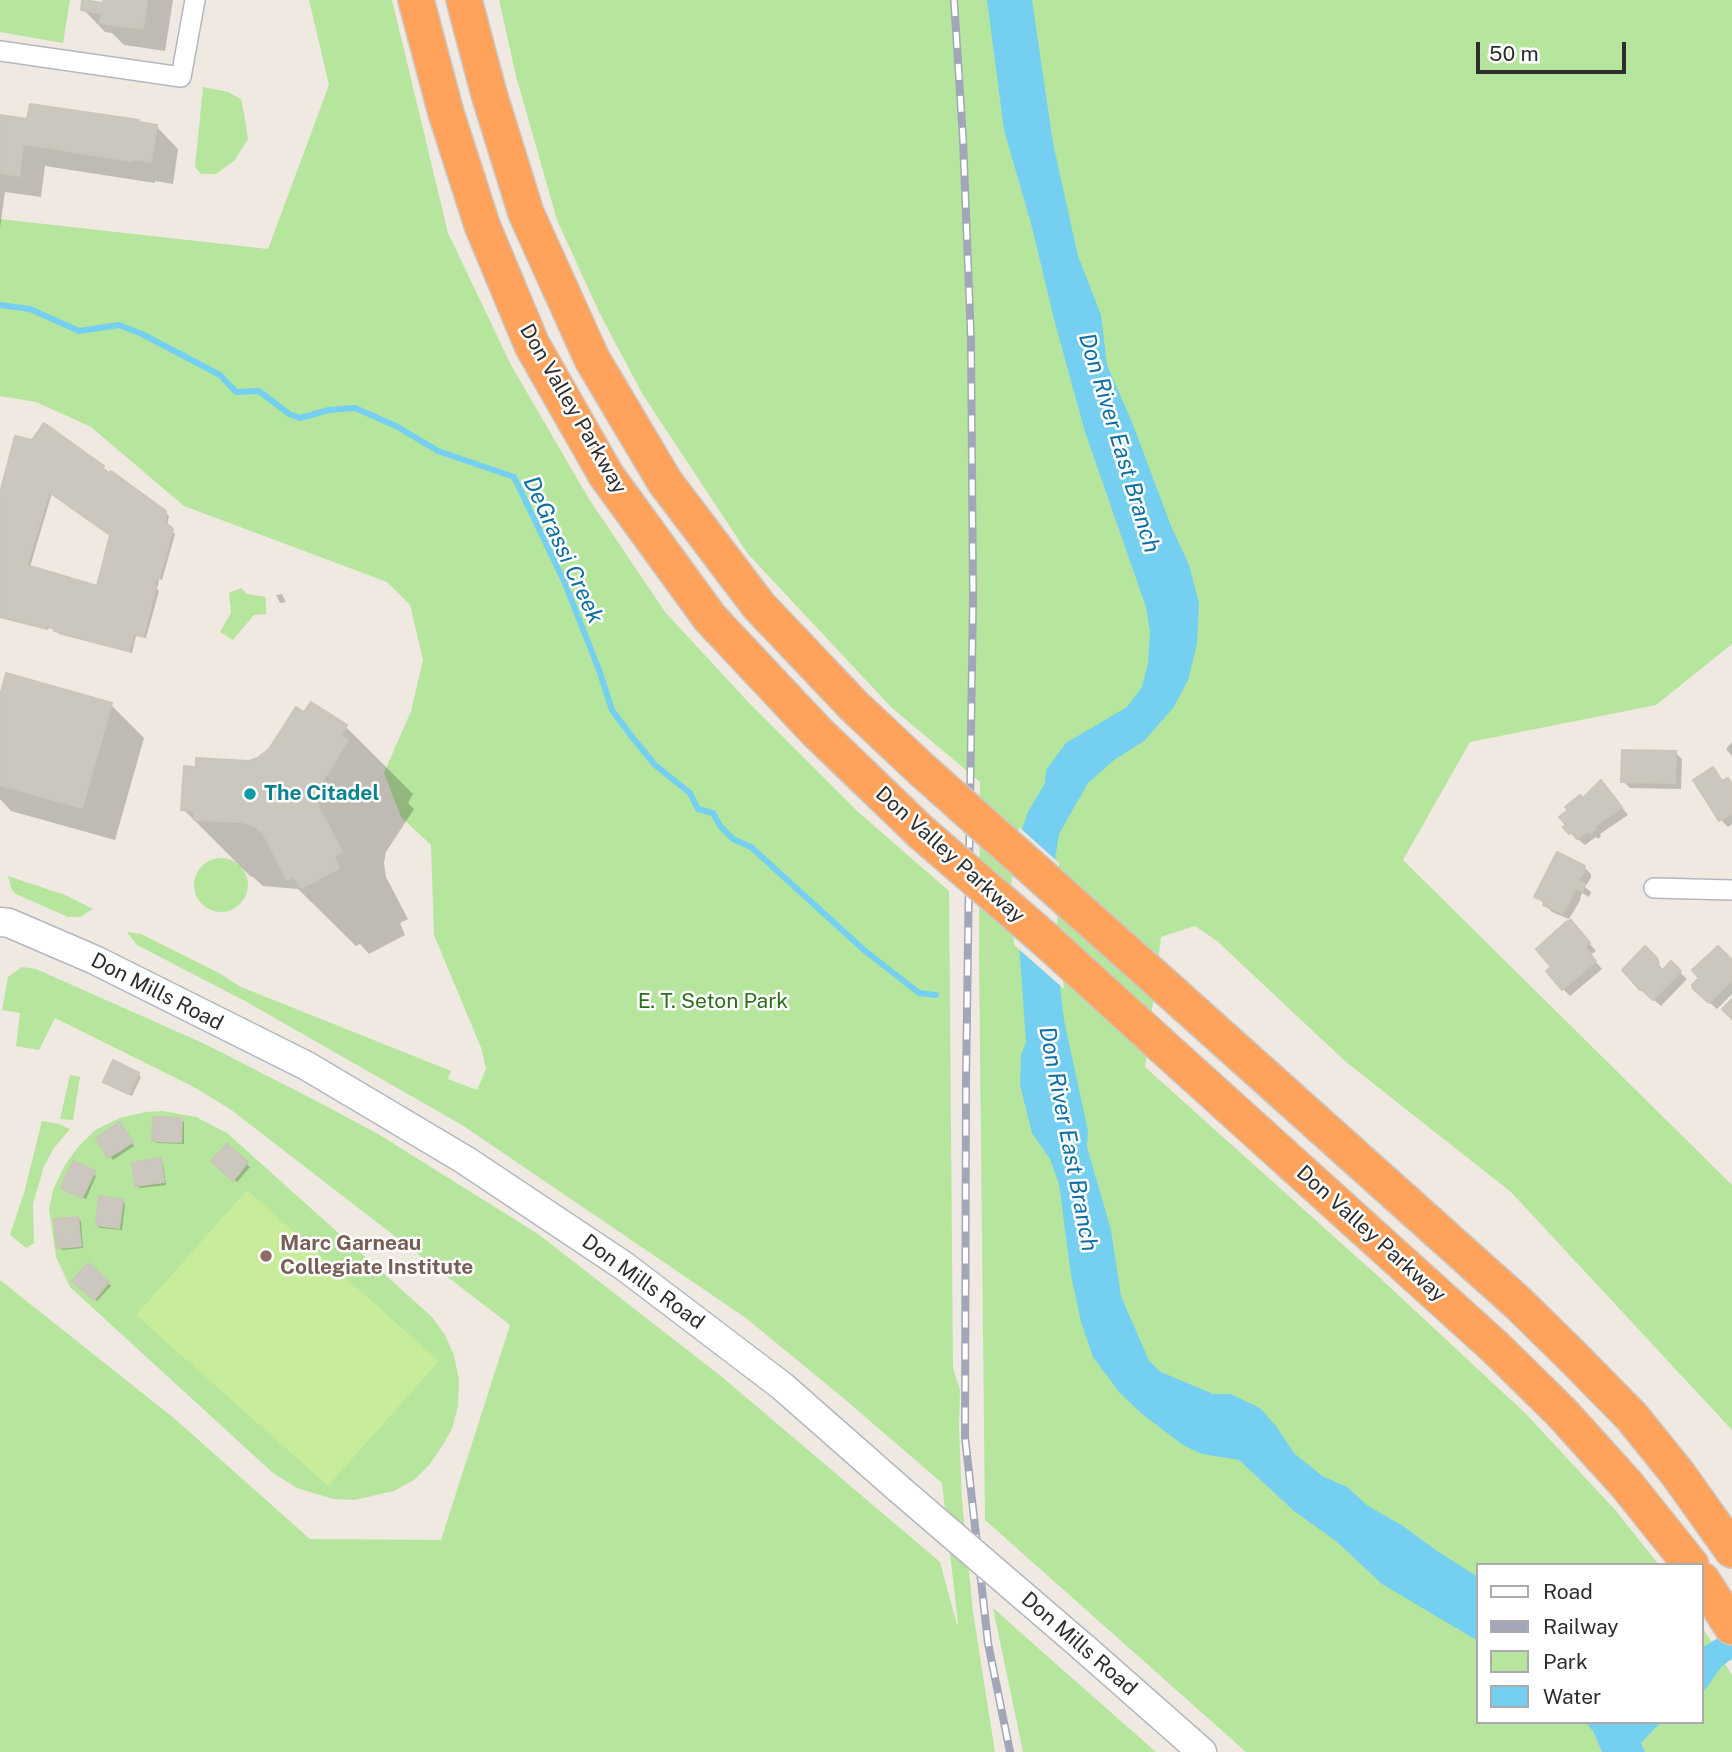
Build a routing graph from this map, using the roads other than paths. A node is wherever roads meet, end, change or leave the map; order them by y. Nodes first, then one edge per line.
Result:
1 (195, 0) edge
2 (416, 0) edge
3 (464, 0) edge
4 (0, 51) edge
5 (1654, 887) dead end
6 (1732, 890) edge
7 (3, 920) edge
8 (1732, 1550) edge
9 (1689, 1563) edge
10 (1704, 1583) edge
11 (1732, 1627) edge
12 (1202, 1752) edge

1 - 4 street
2 - 9 highway, Don Valley Parkway, bridge
3 - 8 highway, Don Valley Parkway, bridge
5 - 6 street
7 - 12 main road, Don Mills Road, bridge
10 - 11 highway, Don Valley Parkway

